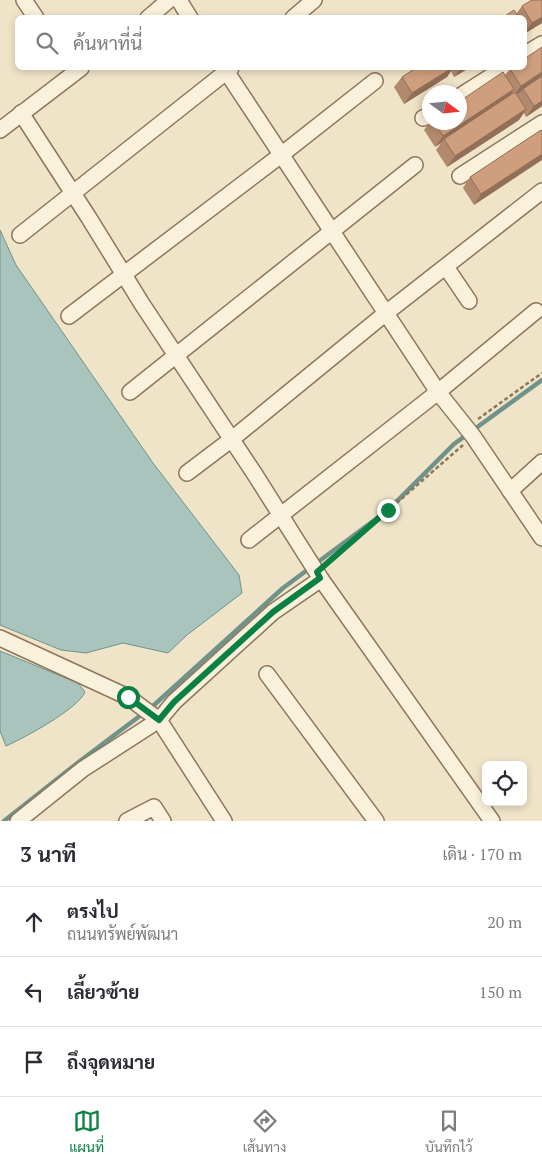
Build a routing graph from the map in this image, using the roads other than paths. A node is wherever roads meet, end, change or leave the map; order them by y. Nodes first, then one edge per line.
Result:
1 (24, 0) edge
2 (169, 0) edge
3 (179, 0) edge
4 (314, 0) edge
5 (34, 15) edge
6 (152, 15) edge
7 (188, 15) edge
8 (296, 15) edge
9 (542, 44) edge
10 (527, 53) edge
11 (74, 70) edge
12 (226, 70) edge
13 (228, 70) edge
14 (501, 70) edge
15 (375, 81) dead end
16 (467, 92) edge
17 (21, 114) junction
18 (542, 122) edge
19 (0, 130) edge
20 (281, 155) junction
21 (415, 165) dead end
22 (460, 176) dead end
23 (542, 191) edge
24 (73, 194) junction
25 (332, 232) junction
26 (20, 235) dead end
27 (446, 267) junction
28 (124, 274) junction
29 (469, 301) dead end
30 (536, 311) dead end
31 (386, 313) junction
32 (69, 316) dead end
33 (177, 356) junction
34 (130, 392) dead end
35 (438, 392) junction
36 (232, 439) junction
37 (542, 462) edge
38 (187, 473) dead end
39 (510, 491) junction
40 (281, 516) junction
41 (542, 538) edge
42 (249, 540) dead end
43 (316, 570) junction
44 (0, 638) edge
45 (267, 674) dead end
46 (159, 720) junction
47 (18, 821) edge
48 (127, 821) edge
49 (163, 821) edge
50 (224, 821) edge
51 (376, 821) edge
52 (492, 821) edge

1 - 5 street
2 - 6 street
3 - 7 street
4 - 8 street
9 - 10 street
11 - 17 street
12 - 24 street
13 - 20 street
14 - 16 street
15 - 20 street
17 - 19 street
17 - 24 street
18 - 22 street
20 - 25 street
20 - 28 street
21 - 25 street
23 - 27 street
24 - 26 street
24 - 28 street
25 - 31 street
25 - 33 street
27 - 29 street
27 - 31 street
28 - 32 street
28 - 33 street
30 - 35 street
31 - 35 street
31 - 36 street
33 - 34 street
33 - 36 street
35 - 39 street
35 - 40 street
36 - 38 street
36 - 40 street
37 - 39 street
39 - 41 street
40 - 42 street
40 - 43 street
43 - 46 street
43 - 52 street
44 - 46 street
45 - 51 street
46 - 47 street
46 - 50 street
48 - 49 street

